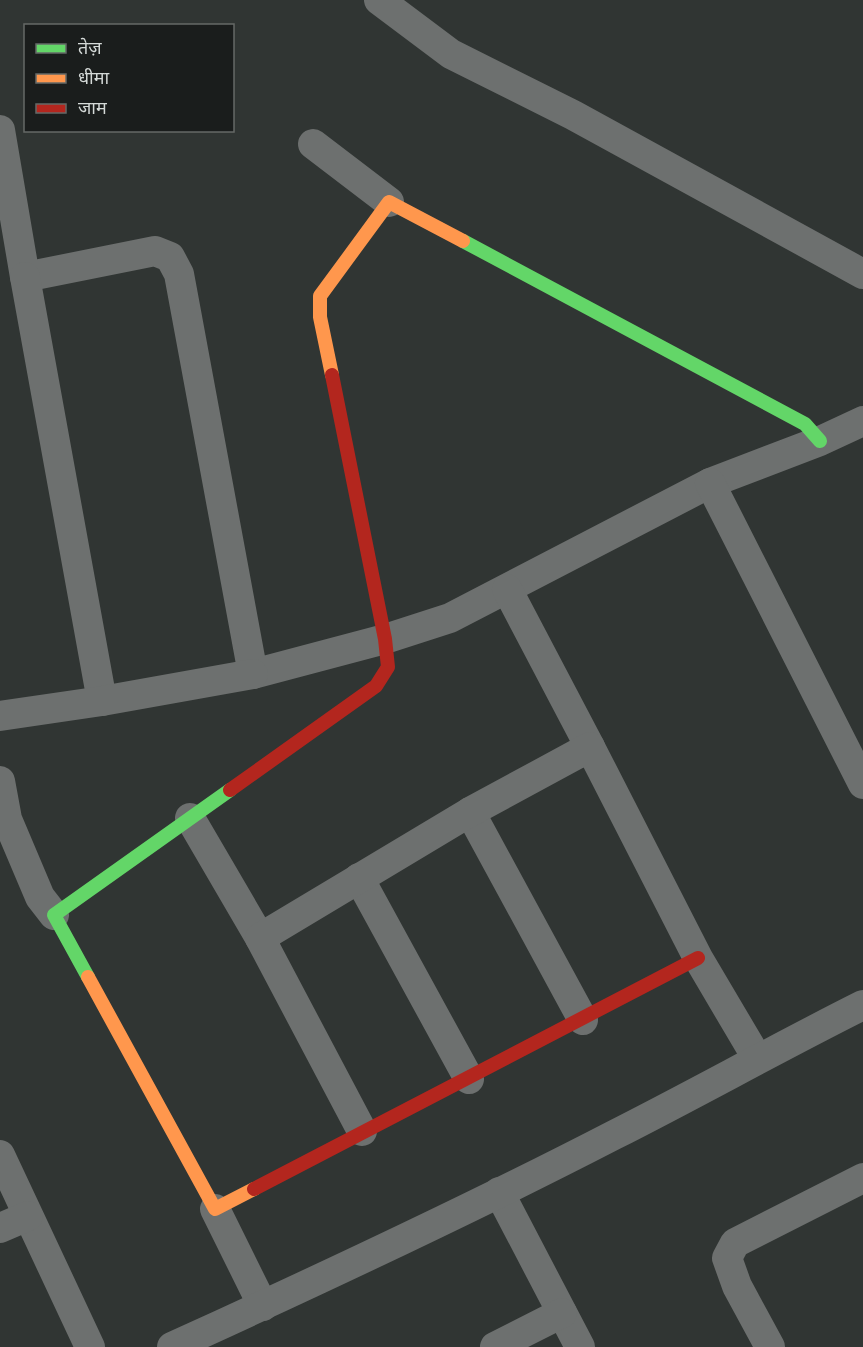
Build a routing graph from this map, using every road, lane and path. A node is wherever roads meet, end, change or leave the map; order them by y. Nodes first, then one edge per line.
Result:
1 (379, 0) edge
2 (0, 130) edge
3 (313, 144) dead end
4 (389, 202) junction
5 (863, 274) edge
6 (25, 277) junction
7 (863, 421) edge
8 (820, 441) junction
9 (710, 483) junction
10 (507, 589) junction
11 (385, 639) junction
12 (253, 674) junction
13 (102, 701) junction
14 (0, 716) edge
15 (590, 747) junction
16 (0, 781) edge
17 (863, 784) edge
18 (470, 812) junction
19 (190, 818) junction
20 (359, 878) junction
21 (54, 915) junction
22 (260, 938) junction
23 (698, 958) junction
24 (863, 1005) edge
25 (583, 1020) junction
26 (757, 1058) junction
27 (469, 1078) junction
28 (362, 1131) junction
29 (0, 1155) edge
30 (863, 1178) edge
31 (499, 1192) junction
32 (215, 1209) junction
33 (28, 1216) junction
34 (0, 1228) edge
35 (263, 1306) junction
36 (562, 1313) junction
37 (90, 1347) edge
38 (172, 1347) edge
39 (495, 1347) edge
40 (580, 1347) edge
41 (770, 1347) edge

1 - 5 street
2 - 6 street
3 - 4 street
4 - 8 street
4 - 11 street
6 - 12 street
6 - 13 street
7 - 8 street
8 - 9 street
9 - 10 street
9 - 17 street
10 - 11 street
10 - 15 street
11 - 12 street
11 - 19 street
12 - 13 street
13 - 14 street
15 - 18 street
15 - 23 street
16 - 21 street
18 - 20 street
18 - 25 street
19 - 21 street
19 - 22 street
20 - 22 street
20 - 27 street
21 - 32 street
22 - 28 street
23 - 25 street
23 - 26 street
24 - 26 street
25 - 27 street
26 - 31 street
27 - 28 street
28 - 32 street
29 - 33 street
30 - 41 street
31 - 35 street
31 - 36 street
32 - 35 street
33 - 34 street
33 - 37 street
35 - 38 street
36 - 39 street
36 - 40 street

